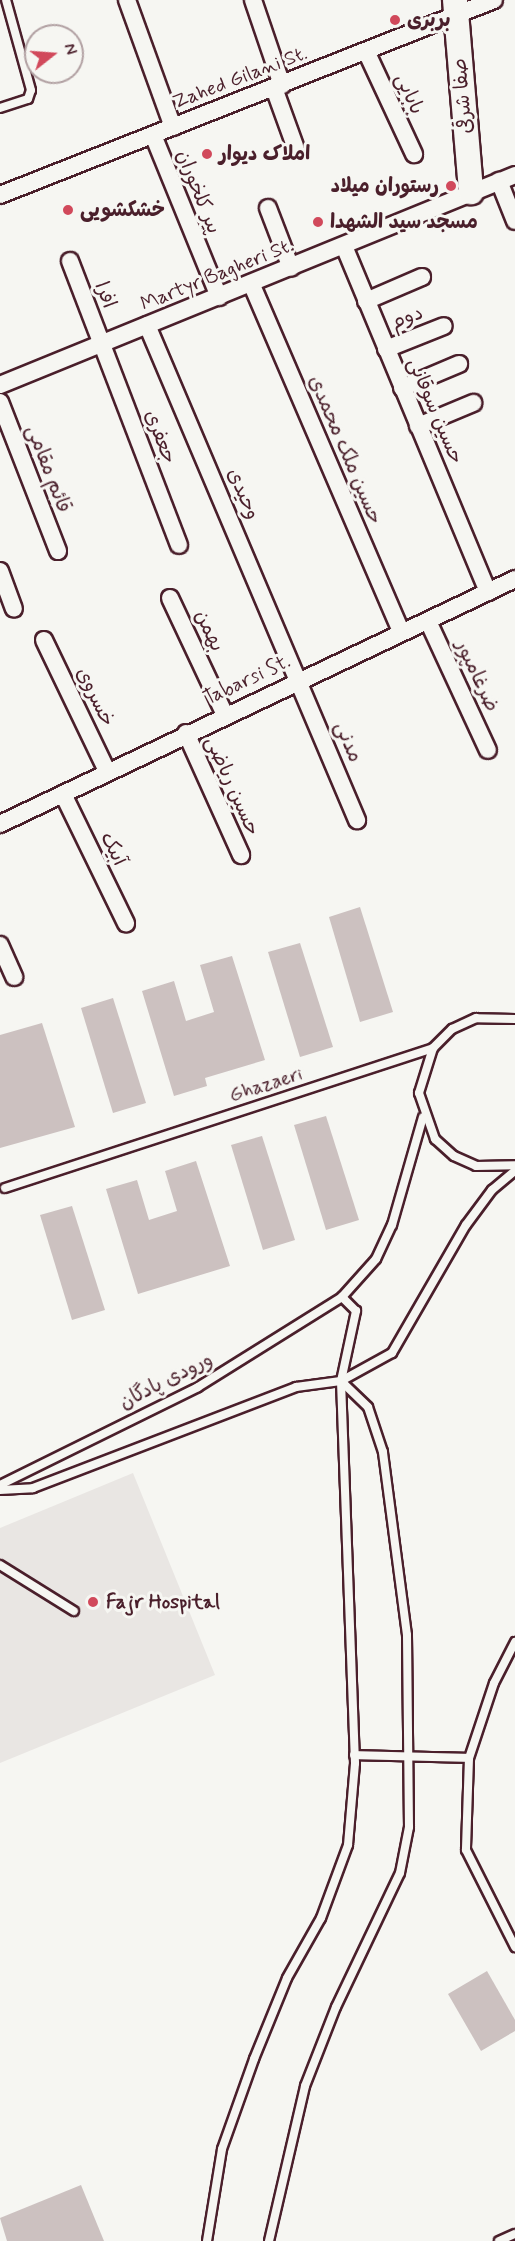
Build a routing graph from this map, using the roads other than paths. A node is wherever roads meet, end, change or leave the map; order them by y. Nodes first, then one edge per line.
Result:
1 (6, 0) edge
2 (127, 0) edge
3 (253, 0) edge
4 (494, 0) edge
5 (456, 8) edge
6 (366, 51) junction
7 (278, 86) junction
8 (0, 108) edge
9 (173, 127) junction
10 (153, 135) junction
11 (294, 146) dead end
12 (414, 154) dead end
13 (515, 175) edge
14 (499, 182) junction
15 (471, 192) junction
16 (0, 195) edge
17 (268, 208) dead end
18 (515, 221) edge
19 (344, 246) junction
20 (70, 261) dead end
21 (291, 268) junction
22 (422, 277) dead end
23 (251, 283) junction
24 (219, 297) junction
25 (366, 301) junction
26 (147, 325) junction
27 (444, 326) dead end
28 (101, 344) junction
29 (386, 349) junction
30 (459, 364) dead end
31 (0, 385) edge
32 (402, 388) junction
33 (0, 402) edge
34 (473, 403) dead end
35 (418, 426) junction
36 (179, 545) dead end
37 (58, 551) dead end
38 (0, 571) edge
39 (515, 579) edge
40 (488, 592) junction
41 (170, 598) dead end
42 (14, 609) dead end
43 (428, 621) junction
44 (401, 632) junction
45 (44, 640) dead end
46 (300, 679) junction
47 (225, 714) junction
48 (186, 733) junction
49 (488, 750) dead end
50 (107, 771) junction
51 (63, 794) junction
52 (357, 820) dead end
53 (0, 824) edge
54 (241, 855) dead end
55 (126, 923) dead end
56 (0, 945) edge
57 (14, 977) dead end
58 (515, 1010) edge
59 (502, 1016) junction
60 (515, 1019) edge
61 (433, 1048) junction
62 (423, 1117) junction
63 (515, 1165) edge
64 (515, 1171) edge
65 (5, 1188) dead end
66 (342, 1297) junction
67 (341, 1381) junction
68 (0, 1485) edge
69 (0, 1490) edge
70 (0, 1565) edge
71 (74, 1611) dead end
72 (515, 1642) edge
73 (354, 1755) junction
74 (410, 1756) junction
75 (469, 1758) junction
76 (515, 1947) edge
77 (515, 2234) edge
78 (207, 2241) edge
79 (269, 2241) edge
80 (499, 2241) edge

1 - 8 lane
2 - 9 street
3 - 7 street
4 - 5 street, Zahed Gilani St.
5 - 6 street, Zahed Gilani St.
5 - 15 main road, صفا شرقی
6 - 7 street, Zahed Gilani St.
6 - 12 street, بابایی
7 - 9 street, Zahed Gilani St.
7 - 11 street
9 - 10 street, Zahed Gilani St.
10 - 16 street, Zahed Gilani St.
10 - 24 street, پیر کلخوران
13 - 14 street, Martyr Bagheri St.
14 - 15 street, Martyr Bagheri St.
14 - 18 street
15 - 19 street, Martyr Bagheri St.
17 - 21 street
19 - 21 street, Martyr Bagheri St.
19 - 25 street, حسین سوقانی
20 - 28 street, افرا
21 - 23 street, Martyr Bagheri St.
22 - 25 street
23 - 24 street, Martyr Bagheri St.
23 - 44 street, حسین ملک محمدی
24 - 26 street, Martyr Bagheri St.
25 - 29 street, حسین سوقانی
26 - 28 street, Martyr Bagheri St.
26 - 46 street, وحیدی
27 - 29 street, دوم
28 - 31 street, Martyr Bagheri St.
28 - 36 street, جعفری
29 - 32 street, حسین سوقانی
30 - 32 street
32 - 35 street, حسین سوقانی
33 - 37 street, قائم مقامی
34 - 35 street
35 - 40 street, حسین سوقانی
38 - 42 street
39 - 40 street, Tabarsi St.
40 - 43 street, Tabarsi St.
41 - 47 street, بهمن
43 - 44 street, Tabarsi St.
43 - 49 street, ضرغامپور
44 - 46 street, Tabarsi St.
45 - 50 street, خسروی
46 - 47 street, Tabarsi St.
46 - 52 street, مدنی
47 - 48 street, Tabarsi St.
48 - 50 street, Tabarsi St.
48 - 54 street, حسین ریاضی
50 - 51 street, Tabarsi St.
51 - 53 street, Tabarsi St.
51 - 55 street, آبیک
56 - 57 street
58 - 59 lane
59 - 60 lane
59 - 61 lane
61 - 62 lane
61 - 65 lane, Ghazaeri
62 - 63 lane
62 - 66 lane, ورودی پادگان
64 - 67 lane
66 - 67 lane
66 - 68 lane, ورودی پادگان
67 - 69 lane
67 - 73 lane
67 - 74 lane
70 - 71 lane
72 - 75 lane
73 - 74 lane
73 - 78 lane
74 - 75 lane
74 - 79 lane
75 - 76 lane
77 - 80 lane

